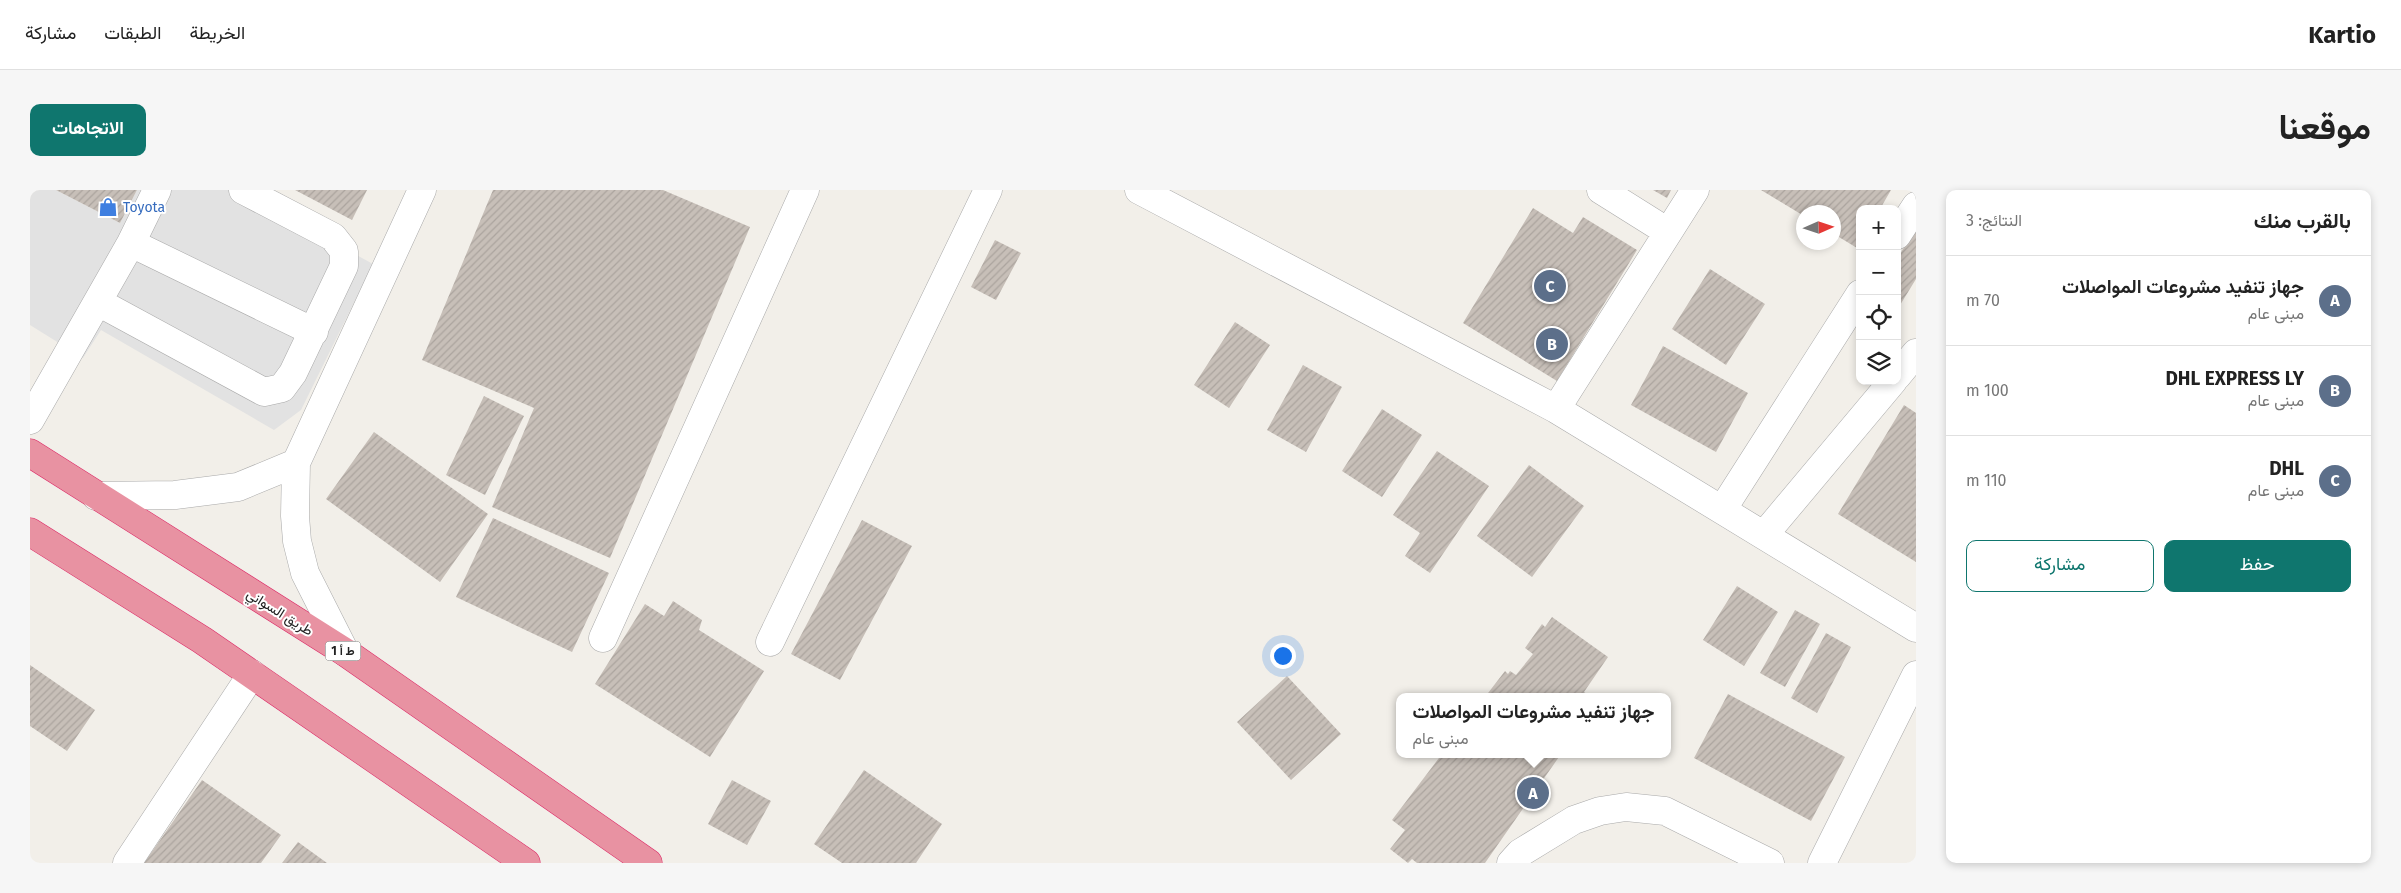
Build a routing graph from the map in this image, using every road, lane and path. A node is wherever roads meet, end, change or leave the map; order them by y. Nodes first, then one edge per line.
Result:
1 (157, 190) edge
2 (243, 190) edge
3 (422, 190) edge
4 (805, 190) edge
5 (988, 190) edge
6 (1139, 190) edge
7 (1601, 190) edge
8 (1694, 190) edge
9 (1179, 199) edge
10 (1916, 206) edge
11 (1901, 229) edge
12 (1668, 232) junction
13 (131, 243) junction
14 (1859, 295) edge
15 (98, 302) junction
16 (314, 332) junction
17 (1916, 353) edge
18 (1901, 371) edge
19 (1890, 385) edge
20 (1556, 409) junction
21 (30, 420) edge
22 (30, 452) edge
23 (296, 462) junction
24 (96, 496) junction
25 (1722, 510) junction
26 (30, 532) edge
27 (1764, 535) junction
28 (1916, 628) edge
29 (602, 638) dead end
30 (770, 642) dead end
31 (345, 652) junction
32 (252, 674) junction
33 (1916, 675) edge
34 (126, 863) edge
35 (526, 863) edge
36 (648, 863) edge
37 (1511, 863) edge
38 (1770, 863) edge
39 (1822, 863) edge

1 - 13 street
2 - 16 street
3 - 23 street
4 - 29 street
5 - 30 street
6 - 9 street
7 - 12 street
8 - 12 street
9 - 20 street
10 - 11 street
12 - 20 street
13 - 15 street
13 - 16 street
14 - 25 street
15 - 16 street
15 - 21 street
17 - 18 street
19 - 27 street
20 - 25 street
22 - 24 highway, طريق السواني / ط أ 1
23 - 24 street
23 - 31 street
24 - 31 highway, طريق السواني / ط أ 1
25 - 27 street
26 - 32 highway
27 - 28 street
31 - 36 highway, طريق السواني / ط أ 1
32 - 34 street
32 - 35 highway
33 - 39 street
37 - 38 street

